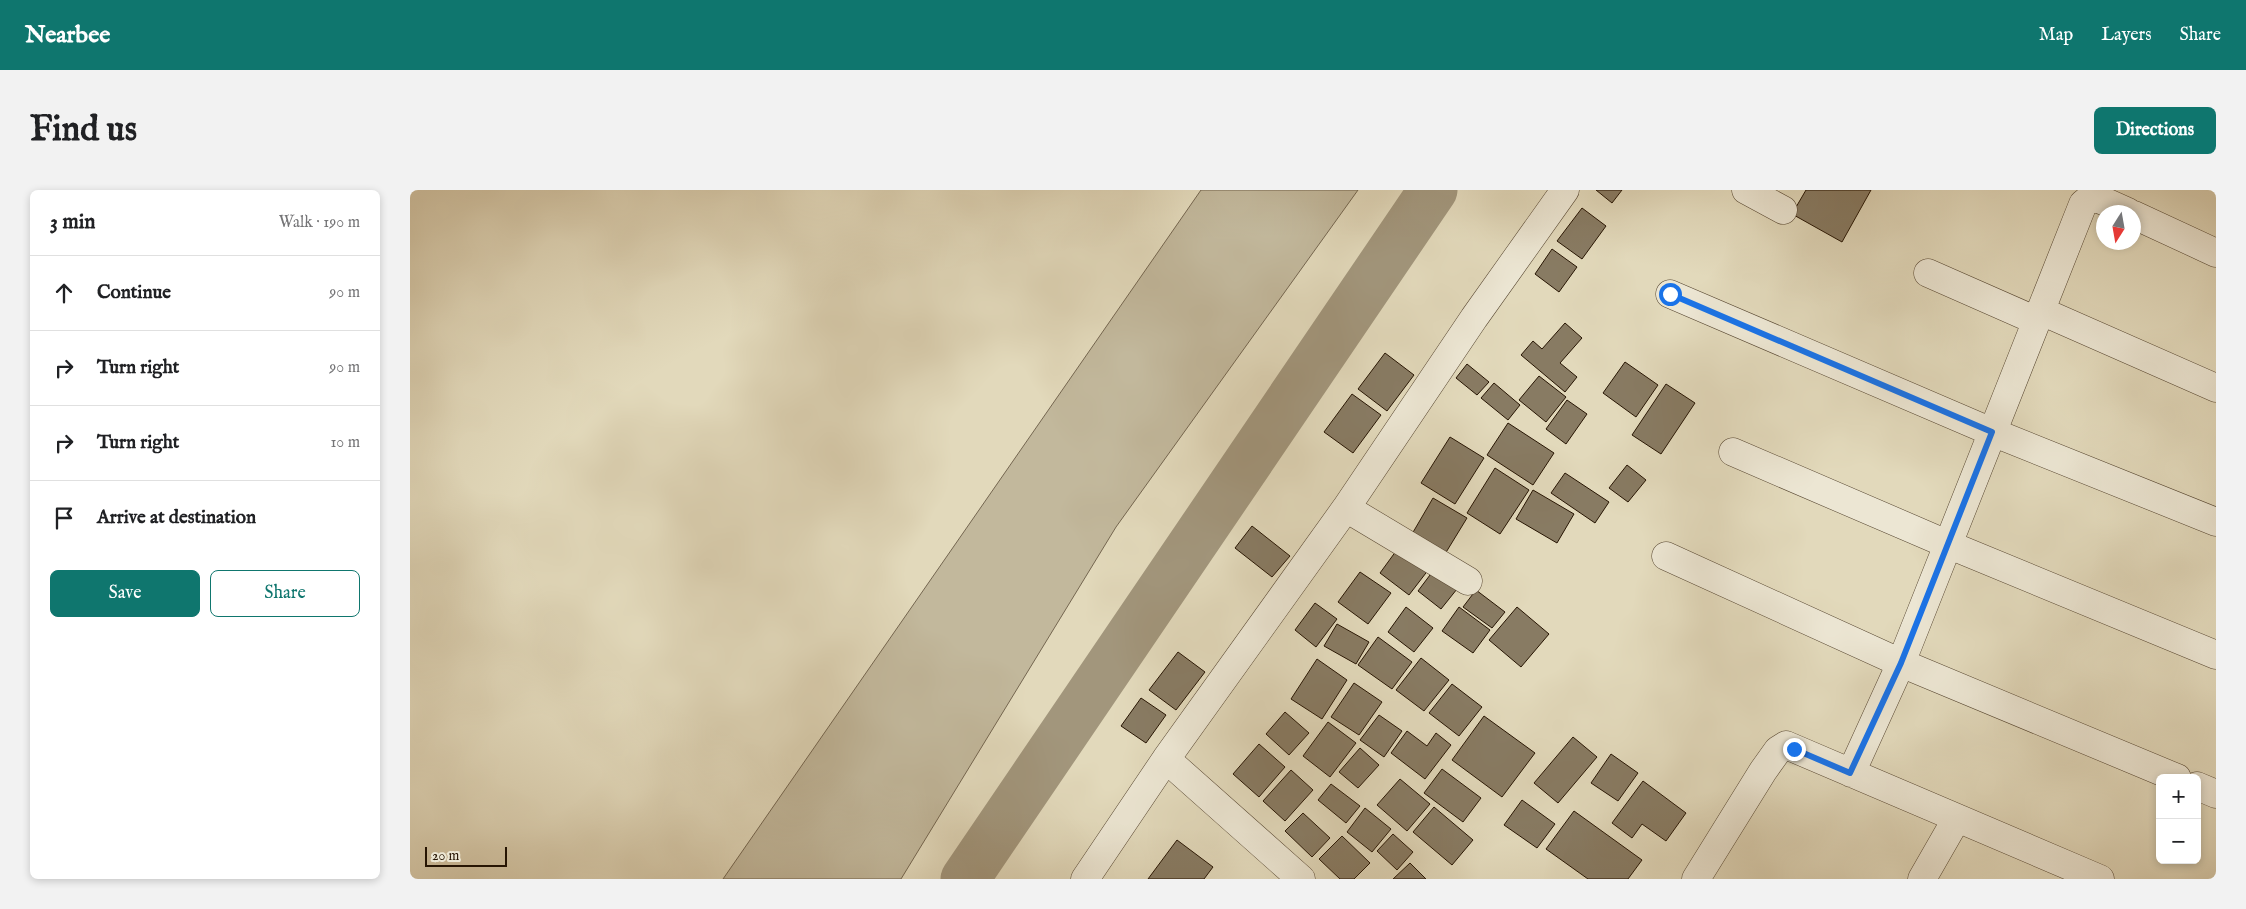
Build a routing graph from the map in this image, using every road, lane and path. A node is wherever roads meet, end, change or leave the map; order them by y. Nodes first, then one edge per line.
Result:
1 (1565, 190) edge
2 (1746, 190) edge
3 (2085, 194) edge
4 (2112, 205) edge
5 (1783, 210) dead end
6 (2141, 218) edge
7 (2216, 253) edge
8 (1928, 273) dead end
9 (1670, 294) dead end
10 (2039, 316) junction
11 (2216, 388) edge
12 (1992, 432) junction
13 (1733, 452) dead end
14 (1358, 516) junction
15 (2216, 522) edge
16 (1947, 544) junction
17 (1666, 556) dead end
18 (1468, 581) dead end
19 (2216, 655) edge
20 (1901, 663) junction
21 (1172, 764) junction
22 (1850, 773) junction
23 (2167, 774) edge
24 (2201, 788) edge
25 (2216, 794) edge
26 (1958, 818) junction
27 (2063, 872) edge
28 (1706, 875) edge
29 (1085, 879) edge
30 (1301, 879) edge
31 (1922, 879) edge
32 (2100, 879) edge

1 - 14 street
2 - 5 street
3 - 4 street
3 - 10 street
6 - 7 street
8 - 10 street
9 - 12 street
10 - 11 street
10 - 12 street
12 - 15 street
12 - 16 street
13 - 16 street
14 - 18 street
14 - 21 street
16 - 19 street
16 - 20 street
17 - 20 street
20 - 22 street
20 - 23 street
21 - 29 street
21 - 30 street
22 - 26 street
22 - 28 street
24 - 25 street
26 - 27 street
26 - 31 street
27 - 32 street

